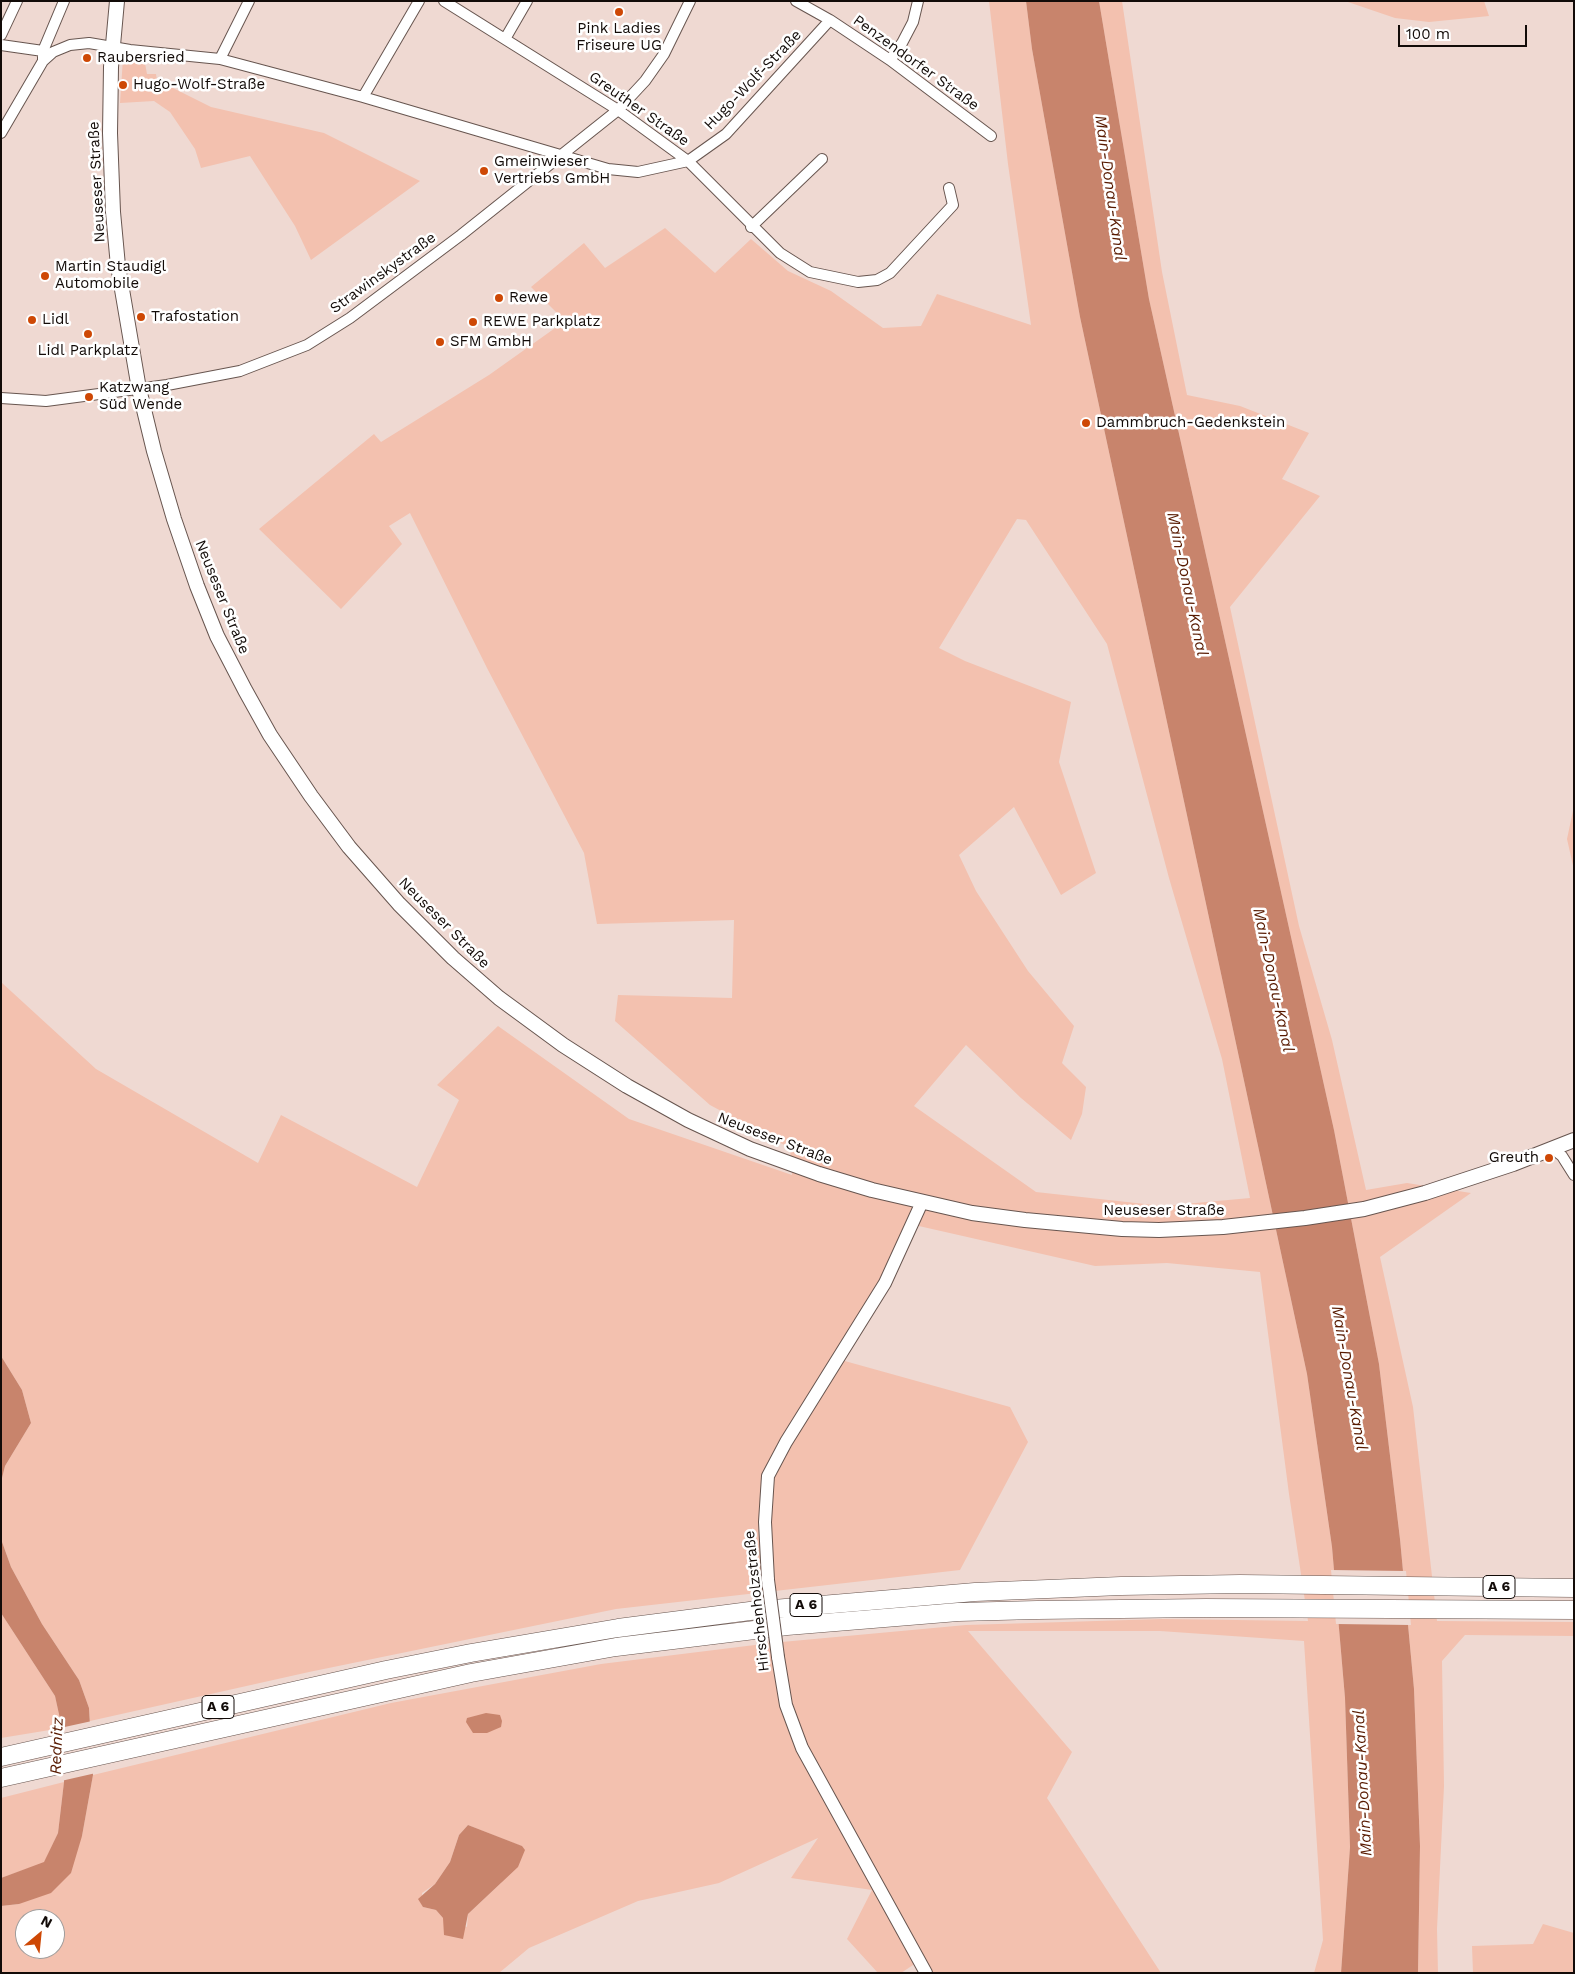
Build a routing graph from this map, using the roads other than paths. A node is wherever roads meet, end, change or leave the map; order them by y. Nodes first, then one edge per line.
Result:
1 (17, 1) edge
2 (64, 1) edge
3 (117, 1) edge
4 (249, 1) edge
5 (419, 1) edge
6 (444, 1) edge
7 (527, 1) edge
8 (690, 1) edge
9 (796, 1) edge
10 (918, 1) edge
11 (830, 20) junction
12 (1, 34) edge
13 (505, 39) junction
14 (1, 45) edge
15 (113, 47) junction
16 (43, 56) junction
17 (220, 59) junction
18 (890, 60) junction
19 (363, 97) junction
20 (618, 110) junction
21 (1, 133) edge
22 (991, 136) dead end
23 (560, 154) junction
24 (822, 159) dead end
25 (688, 162) junction
26 (949, 188) dead end
27 (751, 226) junction
28 (139, 389) junction
29 (1, 398) edge
30 (1574, 1140) edge
31 (1553, 1149) junction
32 (1574, 1175) edge
33 (922, 1202) junction
34 (1574, 1588) edge
35 (1574, 1610) edge
36 (1, 1757) edge
37 (1, 1778) edge
38 (926, 1973) edge

1 - 12 street
2 - 16 street
3 - 15 main road, Neuseser Straße
4 - 17 street
5 - 19 street
6 - 13 street, Greuther Straße
7 - 13 street
8 - 20 street, Strawinskystraße
9 - 11 street, Penzendorfer Straße
10 - 18 street
11 - 18 street, Penzendorfer Straße
11 - 25 street, Hugo-Wolf-Straße
13 - 20 street, Greuther Straße
14 - 16 street
15 - 16 street, Hugo-Wolf-Straße
15 - 17 street, Hugo-Wolf-Straße
15 - 28 main road, Neuseser Straße
16 - 21 street
17 - 19 street, Hugo-Wolf-Straße
18 - 22 street, Penzendorfer Straße
19 - 23 street, Hugo-Wolf-Straße
20 - 23 street, Strawinskystraße
20 - 25 street, Greuther Straße
23 - 25 street, Hugo-Wolf-Straße
23 - 28 street, Strawinskystraße
24 - 27 street
25 - 27 street, Greuther Straße
26 - 27 street, Greuther Straße
28 - 29 street, Strawinskystraße
28 - 33 main road, Neuseser Straße
30 - 31 main road, Neuseser Straße
31 - 32 street
31 - 33 main road, Neuseser Straße
33 - 38 street, Hirschenholzstraße, bridge
34 - 36 highway, A 6
35 - 37 highway, A 6

